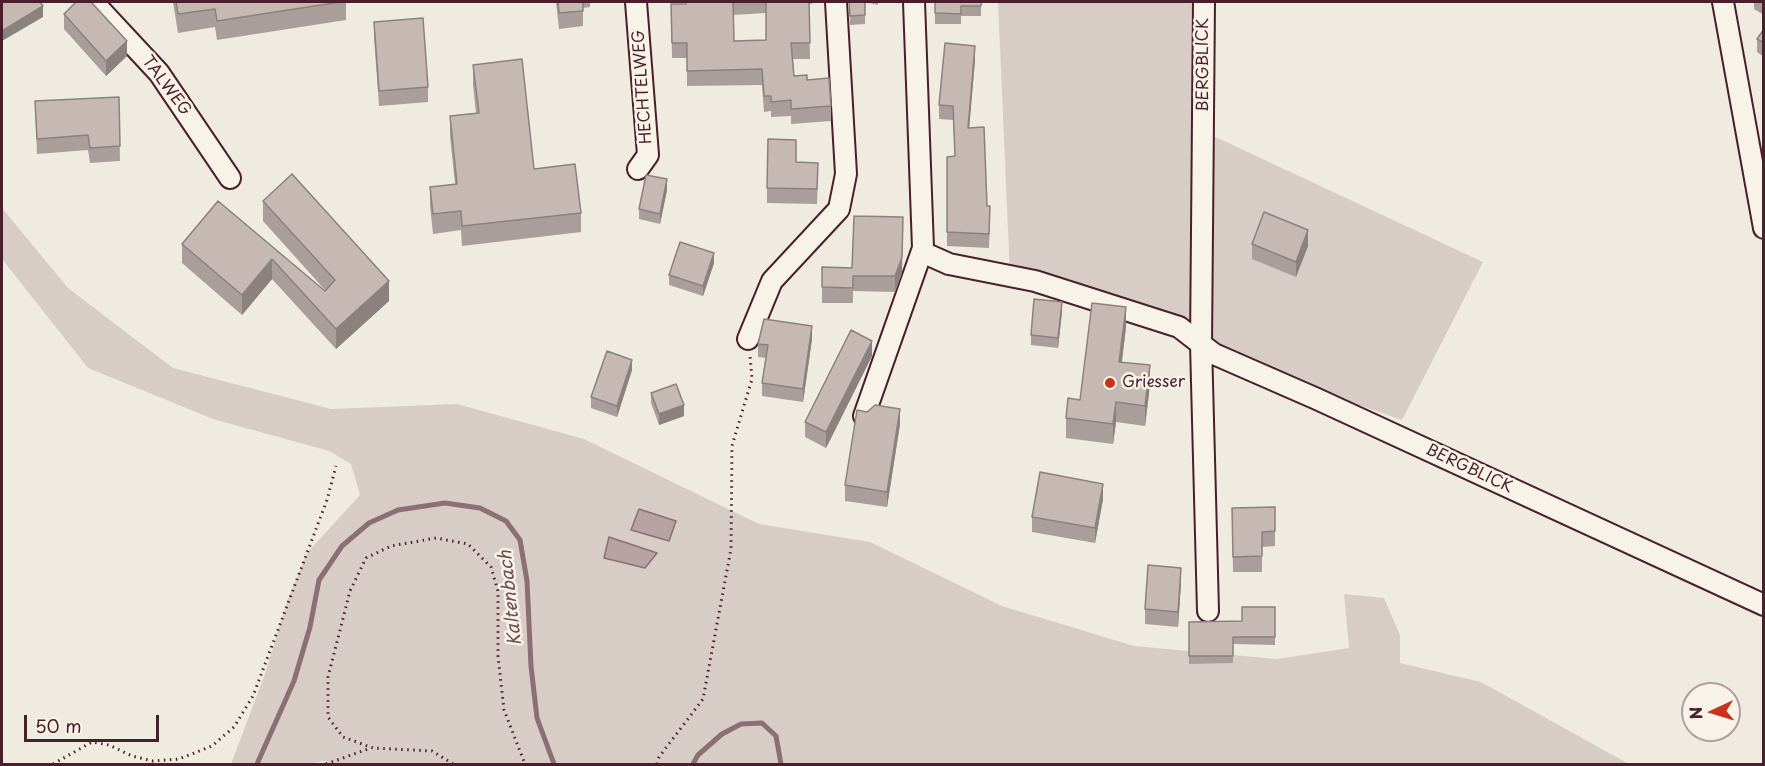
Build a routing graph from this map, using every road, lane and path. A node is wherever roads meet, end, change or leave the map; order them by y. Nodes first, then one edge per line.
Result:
1 (93, 2) edge
2 (636, 2) edge
3 (836, 2) edge
4 (914, 2) edge
5 (1204, 2) edge
6 (1723, 2) edge
7 (1758, 158) edge
8 (638, 169) dead end
9 (230, 178) dead end
10 (1764, 228) edge
11 (922, 252) junction
12 (748, 339) joint
13 (1201, 344) junction
14 (864, 416) edge
15 (336, 466) dead end
16 (1738, 592) junction
17 (1764, 592) edge
18 (1764, 605) edge
19 (1208, 611) dead end
20 (373, 748) junction
21 (54, 765) edge
22 (326, 765) edge
23 (453, 765) edge
24 (525, 765) edge
25 (657, 765) edge

1 - 9 street, TALWEG
2 - 8 street, HECHTELWEG
3 - 12 street
4 - 11 street
5 - 13 street, BERGBLICK
6 - 7 street
7 - 10 street
11 - 13 street, BERGBLICK
11 - 14 street
12 - 25 path
13 - 16 street, BERGBLICK
13 - 19 street, BERGBLICK
15 - 21 path
16 - 17 street, BERGBLICK
16 - 18 street, BERGBLICK
20 - 22 path
20 - 23 path
20 - 24 path

